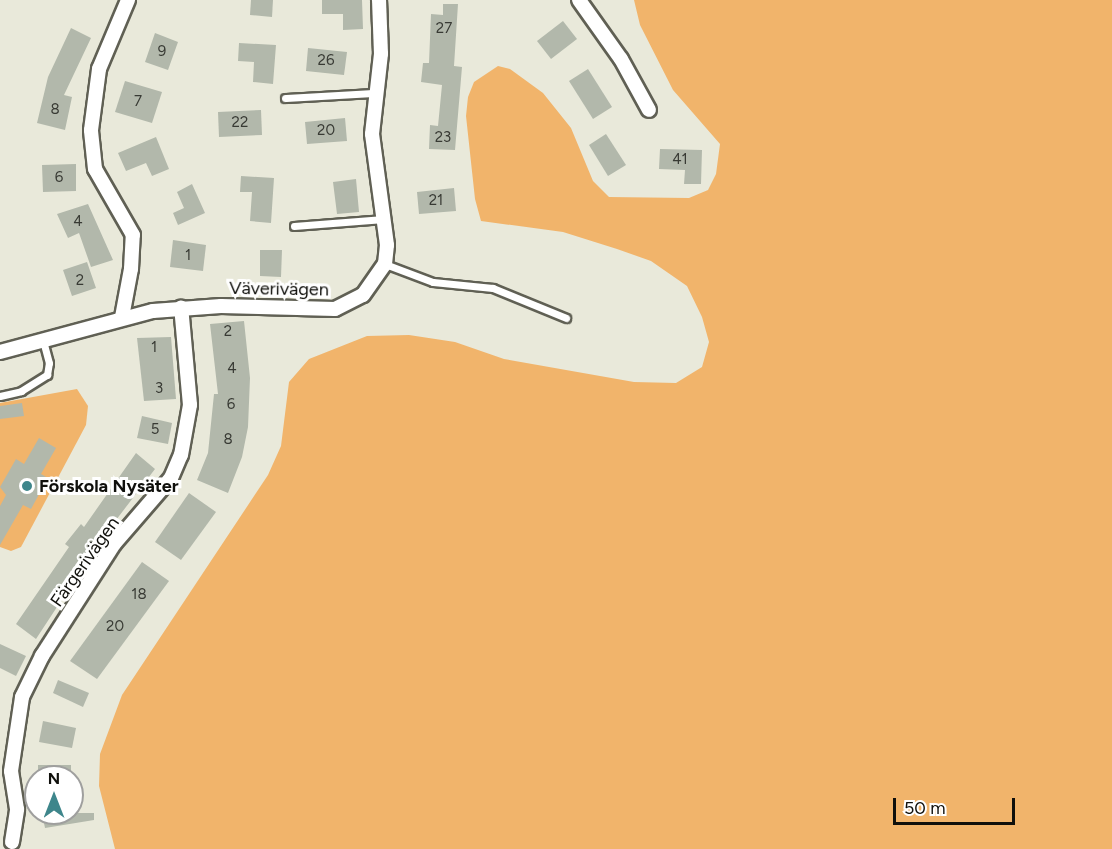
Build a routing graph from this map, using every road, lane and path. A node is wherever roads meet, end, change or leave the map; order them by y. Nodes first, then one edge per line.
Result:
1 (128, 0) edge
2 (379, 0) edge
3 (579, 0) edge
4 (374, 93) junction
5 (285, 98) dead end
6 (649, 110) dead end
7 (384, 219) junction
8 (294, 226) dead end
9 (385, 264) junction
10 (182, 307) junction
11 (122, 317) junction
12 (566, 318) dead end
13 (43, 339) junction
14 (0, 352) edge
15 (0, 396) edge
16 (12, 842) dead end

1 - 11 street
2 - 4 street
3 - 6 street
4 - 5 lane
4 - 7 street
7 - 8 lane
7 - 9 street
9 - 10 street, Väverivägen
9 - 12 lane
10 - 11 street, Väverivägen
10 - 16 street, Färgerivägen
11 - 13 street, Väverivägen
13 - 14 street, Väverivägen
13 - 15 lane

